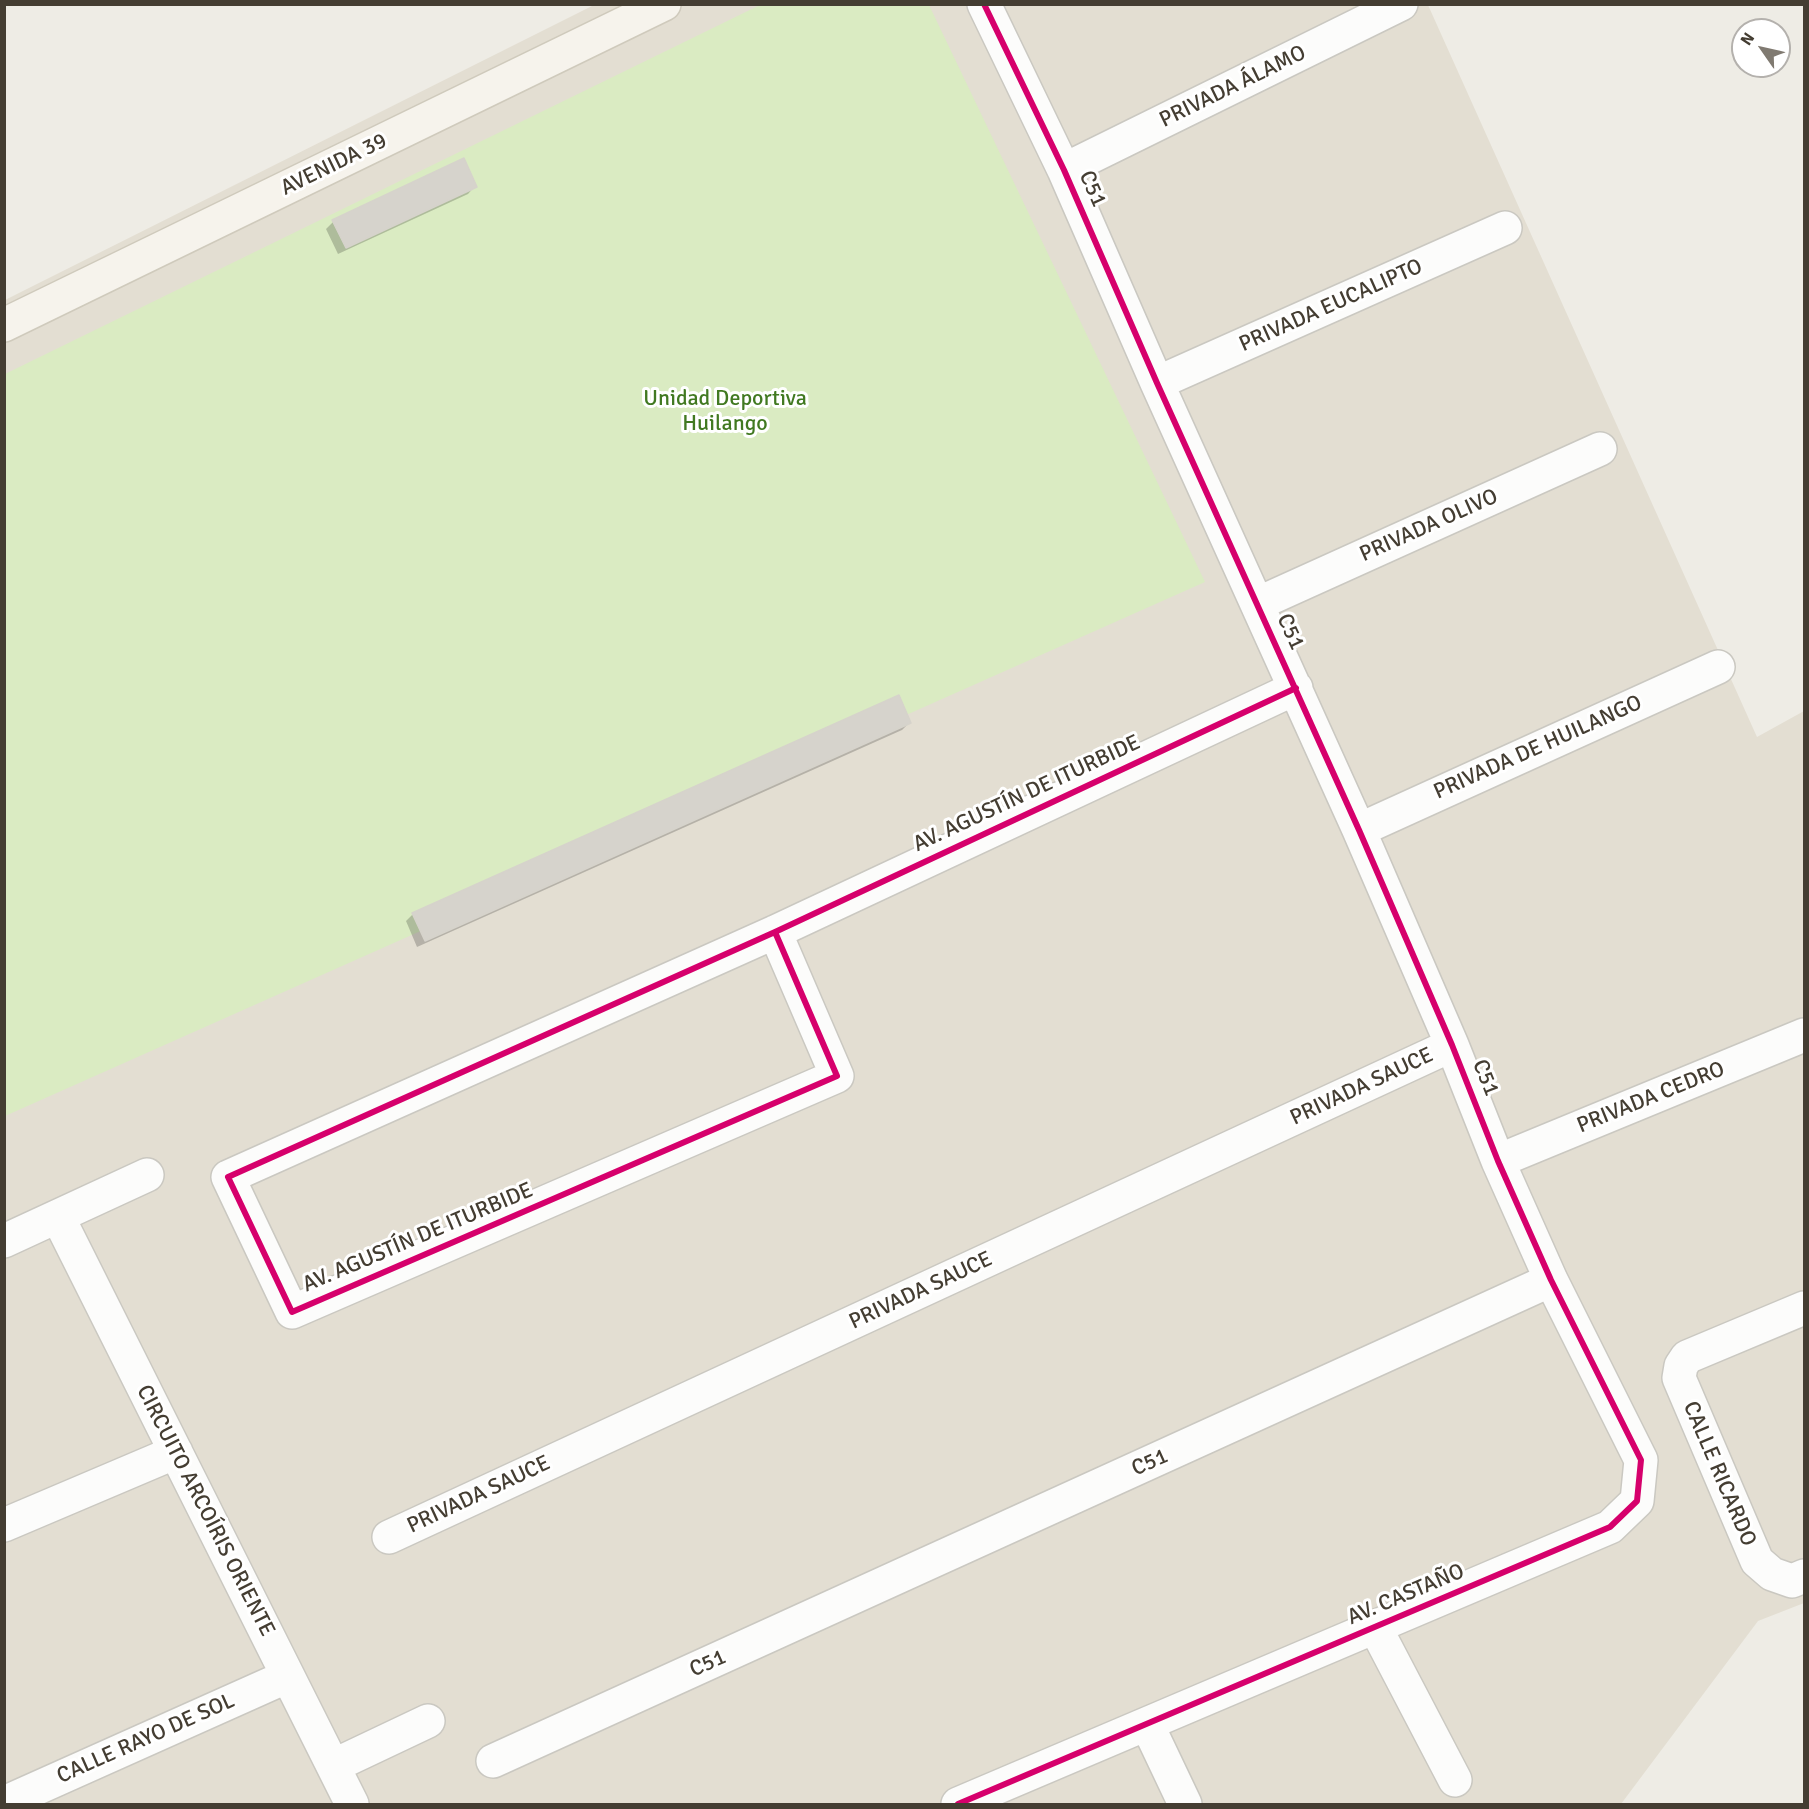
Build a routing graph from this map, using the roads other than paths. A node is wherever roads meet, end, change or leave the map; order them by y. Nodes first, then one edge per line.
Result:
1 (664, 4) edge
2 (984, 4) edge
3 (1401, 4) edge
4 (1064, 170) junction
5 (1505, 228) dead end
6 (4, 325) edge
7 (1157, 383) junction
8 (1600, 449) dead end
9 (1257, 604) junction
10 (1718, 667) dead end
11 (1296, 688) junction
12 (1359, 830) junction
13 (775, 932) junction
14 (1804, 1035) edge
15 (1452, 1045) junction
16 (1498, 1161) junction
17 (147, 1175) dead end
18 (58, 1217) junction
19 (4, 1242) edge
20 (1551, 1280) junction
21 (1804, 1308) edge
22 (176, 1452) junction
23 (4, 1525) edge
24 (389, 1537) dead end
25 (1804, 1576) edge
26 (1375, 1628) junction
27 (288, 1676) junction
28 (428, 1721) dead end
29 (1147, 1724) junction
30 (493, 1761) dead end
31 (333, 1766) junction
32 (1455, 1780) dead end
33 (4, 1803) edge
34 (352, 1804) edge
35 (958, 1804) edge
36 (1185, 1804) edge

1 - 6 street, AVENIDA 39
2 - 4 street, C51
3 - 4 street, PRIVADA ÁLAMO
4 - 7 street, C51
5 - 7 street, PRIVADA EUCALIPTO
7 - 9 street, C51
8 - 9 street, PRIVADA OLIVO
9 - 11 street, C51
10 - 12 street, PRIVADA DE HUILANGO
11 - 12 street, C51
11 - 13 street, AV. AGUSTÍN DE ITURBIDE
12 - 15 street, C51
13 - 13 street, AV. AGUSTÍN DE ITURBIDE
14 - 16 street, PRIVADA CEDRO
15 - 16 street, C51
15 - 24 street, PRIVADA SAUCE
16 - 20 street, C51
17 - 18 street
18 - 19 street
18 - 22 street, CIRCUITO ARCOÍRIS ORIENTE
20 - 26 street, AV. CASTAÑO
20 - 30 street, C51
21 - 25 street, CALLE RICARDO
22 - 23 street
22 - 27 street, CIRCUITO ARCOÍRIS ORIENTE
26 - 29 street, AV. CASTAÑO
26 - 32 street
27 - 31 street, CIRCUITO ARCOÍRIS ORIENTE
27 - 33 street, CALLE RAYO DE SOL
28 - 31 street
29 - 35 street, AV. CASTAÑO
29 - 36 street
31 - 34 street, CIRCUITO ARCOÍRIS ORIENTE

